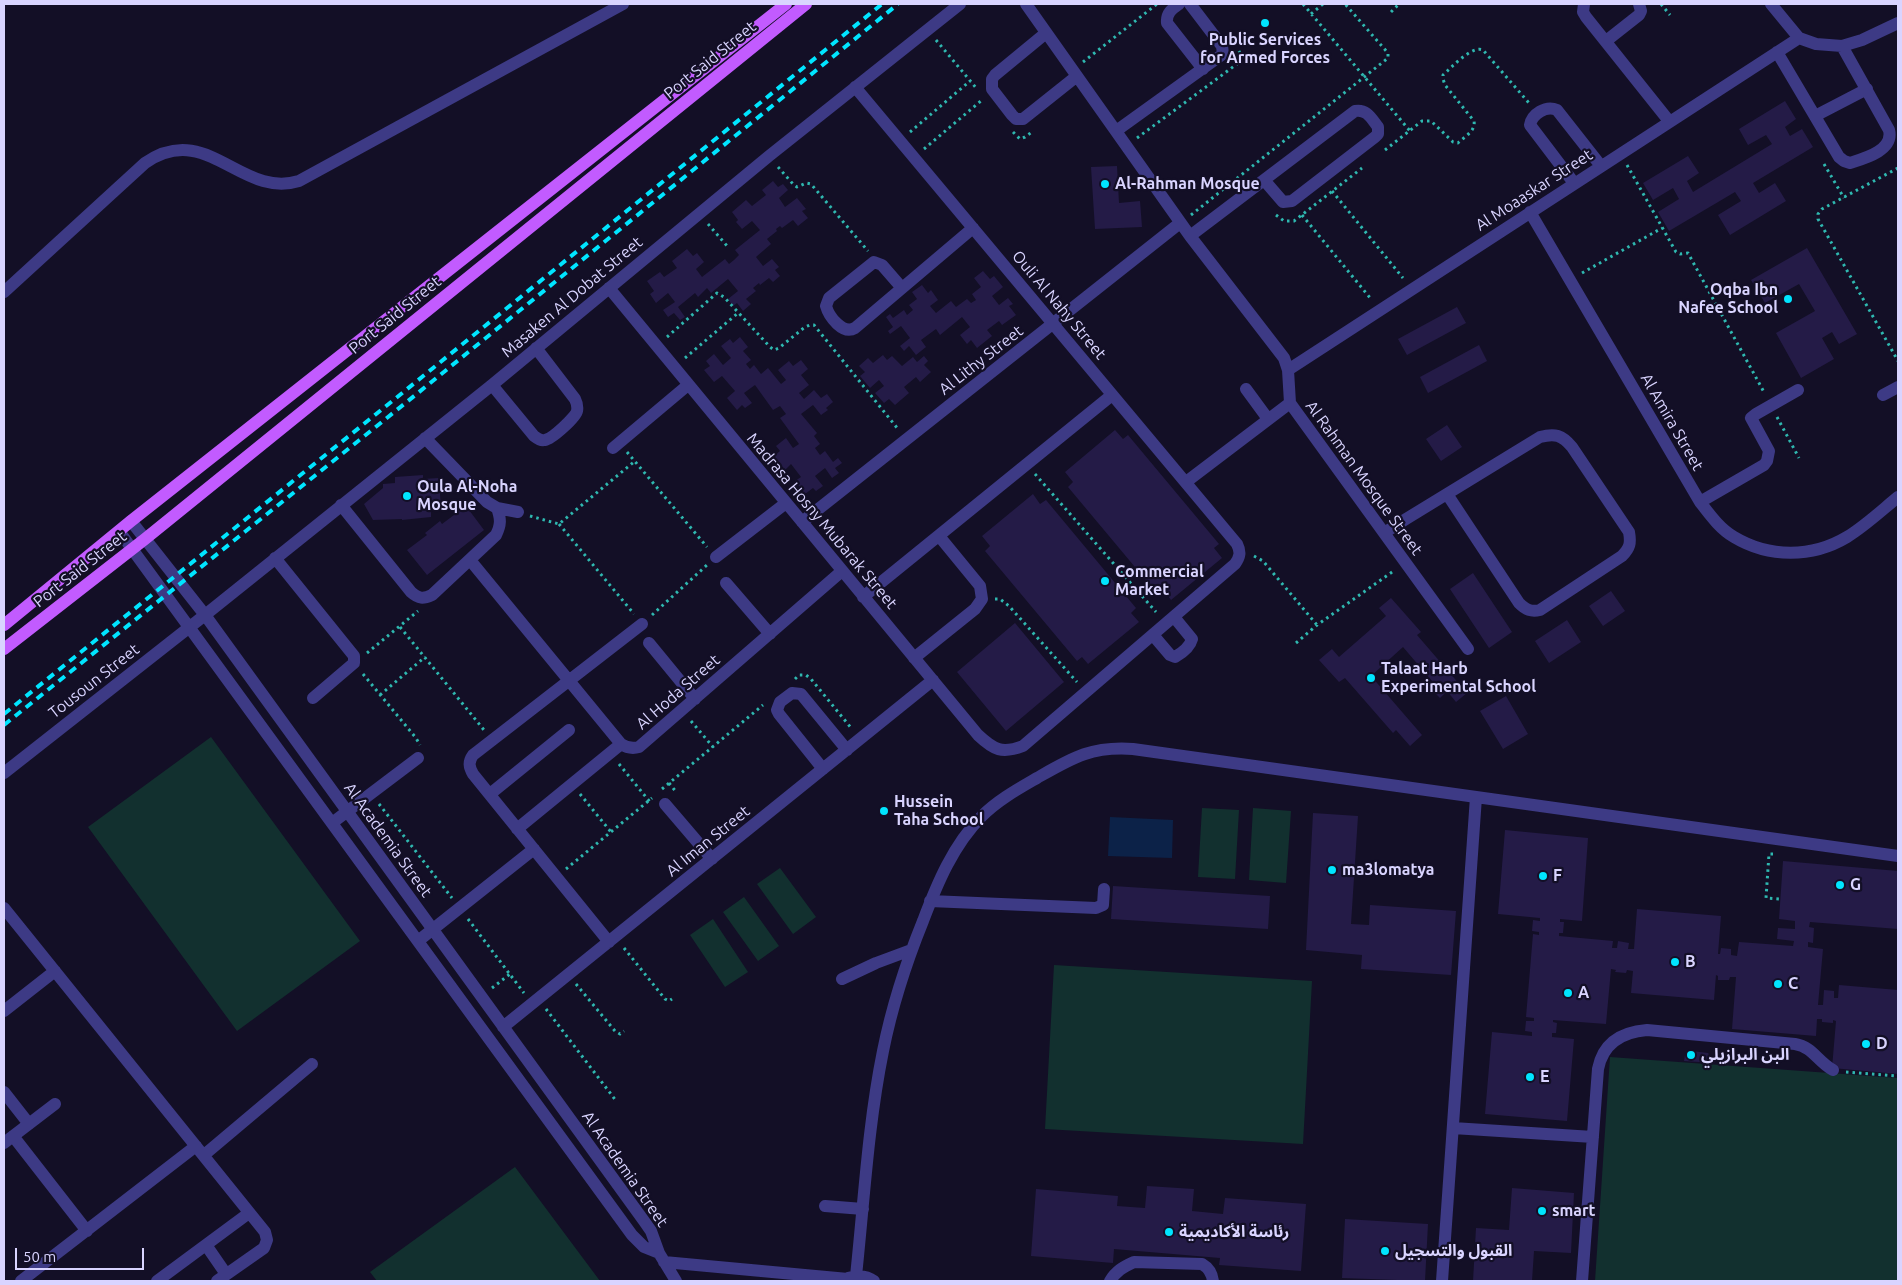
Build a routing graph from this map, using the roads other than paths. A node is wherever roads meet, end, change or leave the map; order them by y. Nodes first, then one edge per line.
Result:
1 (623, 4) edge
2 (786, 4) edge
3 (806, 4) edge
4 (960, 4) edge
5 (1026, 4) edge
6 (1180, 4) edge
7 (1190, 4) edge
8 (1584, 4) edge
9 (1639, 4) edge
10 (1771, 4) edge
11 (1898, 23) edge
12 (1046, 33) junction
13 (1799, 38) junction
14 (1606, 42) junction
15 (1842, 46) junction
16 (1777, 52) junction
17 (1203, 69) junction
18 (1075, 73) junction
19 (855, 88) junction
20 (1867, 89) junction
21 (1815, 116) junction
22 (1669, 121) junction
23 (1116, 130) junction
24 (1601, 166) junction
25 (1264, 180) junction
26 (1574, 183) junction
27 (1530, 212) junction
28 (1180, 223) junction
29 (973, 228) junction
30 (1190, 236) junction
31 (609, 288) junction
32 (902, 288) junction
33 (4, 292) edge
34 (1052, 324) junction
35 (536, 348) junction
36 (1288, 370) junction
37 (492, 385) junction
38 (688, 385) junction
39 (1898, 386) edge
40 (1246, 389) dead end
41 (1798, 390) dead end
42 (1112, 395) junction
43 (1883, 395) dead end
44 (1290, 403) junction
45 (1268, 420) junction
46 (425, 438) junction
47 (616, 446) road end
48 (1186, 482) junction
49 (1447, 494) junction
50 (1898, 497) edge
51 (1700, 502) junction
52 (786, 503) junction
53 (341, 505) junction
54 (497, 508) junction
55 (518, 512) road end
56 (132, 521) junction
57 (802, 522) junction
58 (119, 531) junction
59 (1384, 533) junction
60 (939, 536) junction
61 (145, 539) junction
62 (132, 549) junction
63 (716, 557) road end
64 (275, 558) junction
65 (470, 560) junction
66 (842, 571) junction
67 (726, 583) dead end
68 (863, 597) junction
69 (205, 615) junction
70 (1170, 621) junction
71 (642, 624) road end
72 (4, 625) edge
73 (189, 627) junction
74 (770, 634) junction
75 (1153, 636) junction
76 (649, 643) dead end
77 (1468, 648) dead end
78 (4, 649) edge
79 (914, 658) junction
80 (568, 680) junction
81 (933, 680) junction
82 (313, 698) dead end
83 (695, 699) junction
84 (569, 730) dead end
85 (621, 744) junction
86 (847, 750) junction
87 (418, 758) road end
88 (823, 769) junction
89 (4, 773) edge
90 (490, 794) junction
91 (1476, 797) junction
92 (665, 804) dead end
93 (348, 811) junction
94 (332, 822) junction
95 (517, 828) junction
96 (534, 849) junction
97 (1898, 856) edge
98 (712, 859) junction
99 (1104, 889) dead end
100 (930, 901) junction
101 (4, 908) edge
102 (433, 929) junction
103 (418, 940) junction
104 (612, 940) junction
105 (911, 950) junction
106 (55, 971) junction
107 (842, 979) dead end
108 (4, 1012) edge
109 (504, 1027) junction
110 (312, 1064) dead end
111 (1833, 1070) road end
112 (4, 1092) edge
113 (55, 1104) dead end
114 (28, 1124) junction
115 (1453, 1128) junction
116 (578, 1129) junction
117 (1593, 1137) junction
118 (563, 1139) junction
119 (8, 1140) edge
120 (200, 1151) junction
121 (825, 1206) dead end
122 (863, 1209) junction
123 (250, 1213) junction
124 (87, 1231) junction
125 (206, 1245) junction
126 (661, 1258) junction
127 (222, 1278) edge
128 (849, 1278) edge
129 (164, 1279) edge
130 (21, 1281) edge
131 (676, 1281) edge
132 (874, 1281) edge
133 (1110, 1281) edge
134 (1213, 1281) edge
135 (1442, 1281) edge
136 (1582, 1281) edge

1 - 33 street
2 - 56 main road, Port Said Street
3 - 61 main road, Port Said Street
4 - 19 street, Masaken Al Dobat Street
5 - 12 street, Al Rahman Mosque Street
6 - 17 street
7 - 17 street
8 - 14 street
9 - 14 street
10 - 13 street
11 - 15 street
12 - 18 street, Al Rahman Mosque Street
12 - 18 street
13 - 15 street
13 - 16 street, Al Moaaskar Street
14 - 22 street
15 - 20 street
16 - 21 street
16 - 22 street, Al Moaaskar Street
17 - 23 street
18 - 23 street, Al Rahman Mosque Street
19 - 29 street, Ouli Al Nahy Street
19 - 31 street, Masaken Al Dobat Street
20 - 21 street
20 - 21 street
22 - 24 street, Al Moaaskar Street
23 - 28 street, Al Rahman Mosque Street
24 - 26 street, Al Moaaskar Street
24 - 26 street
25 - 25 street
25 - 30 street
26 - 27 street, Al Moaaskar Street
27 - 36 street, Al Moaaskar Street
27 - 51 street, Al Amira Street
28 - 30 street, Al Rahman Mosque Street
28 - 34 street, Al Lithy Street
29 - 32 street
29 - 34 street, Ouli Al Nahy Street
30 - 36 street, Al Rahman Mosque Street
31 - 35 street, Masaken Al Dobat Street
31 - 38 street, Madrasa Hosny Mubarak Street
32 - 32 street
34 - 42 street, Ouli Al Nahy Street
34 - 57 street, Al Lithy Street
35 - 37 street, Masaken Al Dobat Street
35 - 37 street
36 - 44 street, Al Rahman Mosque Street
37 - 46 street, Masaken Al Dobat Street
38 - 47 street
38 - 52 street, Madrasa Hosny Mubarak Street
39 - 43 street
40 - 45 street
41 - 51 street
42 - 48 street, Ouli Al Nahy Street
42 - 60 street
44 - 45 street
44 - 59 street, Al Rahman Mosque Street
45 - 48 street
46 - 53 street, Masaken Al Dobat Street
46 - 54 street
48 - 70 street, Ouli Al Nahy Street
49 - 49 street
49 - 59 street
50 - 51 street, Al Amira Street
52 - 57 street, Madrasa Hosny Mubarak Street
52 - 63 street
53 - 64 street, Masaken Al Dobat Street
53 - 65 street
54 - 55 street
54 - 65 street
56 - 58 main road, Port Said Street
56 - 61 street, Al Academia Street
57 - 66 street, Madrasa Hosny Mubarak Street
58 - 62 street, Al Academia Street
58 - 72 main road, Port Said Street
59 - 77 street, Al Rahman Mosque Street
60 - 68 street
60 - 79 street
61 - 62 main road, Port Said Street
61 - 69 street, Al Academia Street
62 - 73 street, Al Academia Street
62 - 78 main road, Port Said Street
64 - 69 street, Masaken Al Dobat Street
64 - 82 street
65 - 80 street
66 - 68 street, Madrasa Hosny Mubarak Street
66 - 74 street, Al Hoda Street
67 - 74 street
68 - 79 street, Madrasa Hosny Mubarak Street
69 - 73 street, Tousoun Street
69 - 93 street, Al Academia Street
70 - 75 street
70 - 75 street
71 - 80 street
73 - 89 street, Tousoun Street
73 - 94 street, Al Academia Street
74 - 83 street, Al Hoda Street
75 - 81 street, Madrasa Hosny Mubarak Street
76 - 83 street
79 - 81 street, Madrasa Hosny Mubarak Street
80 - 85 street
80 - 90 street
81 - 86 street, Al Iman Street
83 - 85 street, Al Hoda Street
84 - 90 street
85 - 95 street
86 - 88 street, Al Iman Street
86 - 88 street
87 - 93 street
88 - 98 street, Al Iman Street
90 - 95 street
91 - 97 street
91 - 100 street
91 - 115 street
92 - 98 street
93 - 94 street
93 - 102 street, Al Academia Street
94 - 103 street, Al Academia Street
95 - 96 street
96 - 102 street
96 - 104 street
98 - 104 street, Al Iman Street
99 - 100 street
100 - 105 street
101 - 106 street
102 - 103 street
102 - 109 street, Al Academia Street
103 - 118 street, Al Academia Street
104 - 109 street, Al Iman Street
105 - 107 street
105 - 122 street
106 - 108 street
106 - 120 street
109 - 116 street, Al Academia Street
110 - 120 street
111 - 117 street
112 - 114 street
113 - 114 street
114 - 119 street
115 - 117 street
115 - 135 street
116 - 118 street
116 - 126 street, Al Academia Street
117 - 136 street
118 - 126 street, Al Academia Street
119 - 124 street
120 - 123 street
120 - 124 street
121 - 122 street
122 - 128 street
123 - 125 street
123 - 127 street
124 - 130 street
125 - 127 street
125 - 129 street
126 - 128 street
126 - 131 street
128 - 132 street
133 - 134 street

